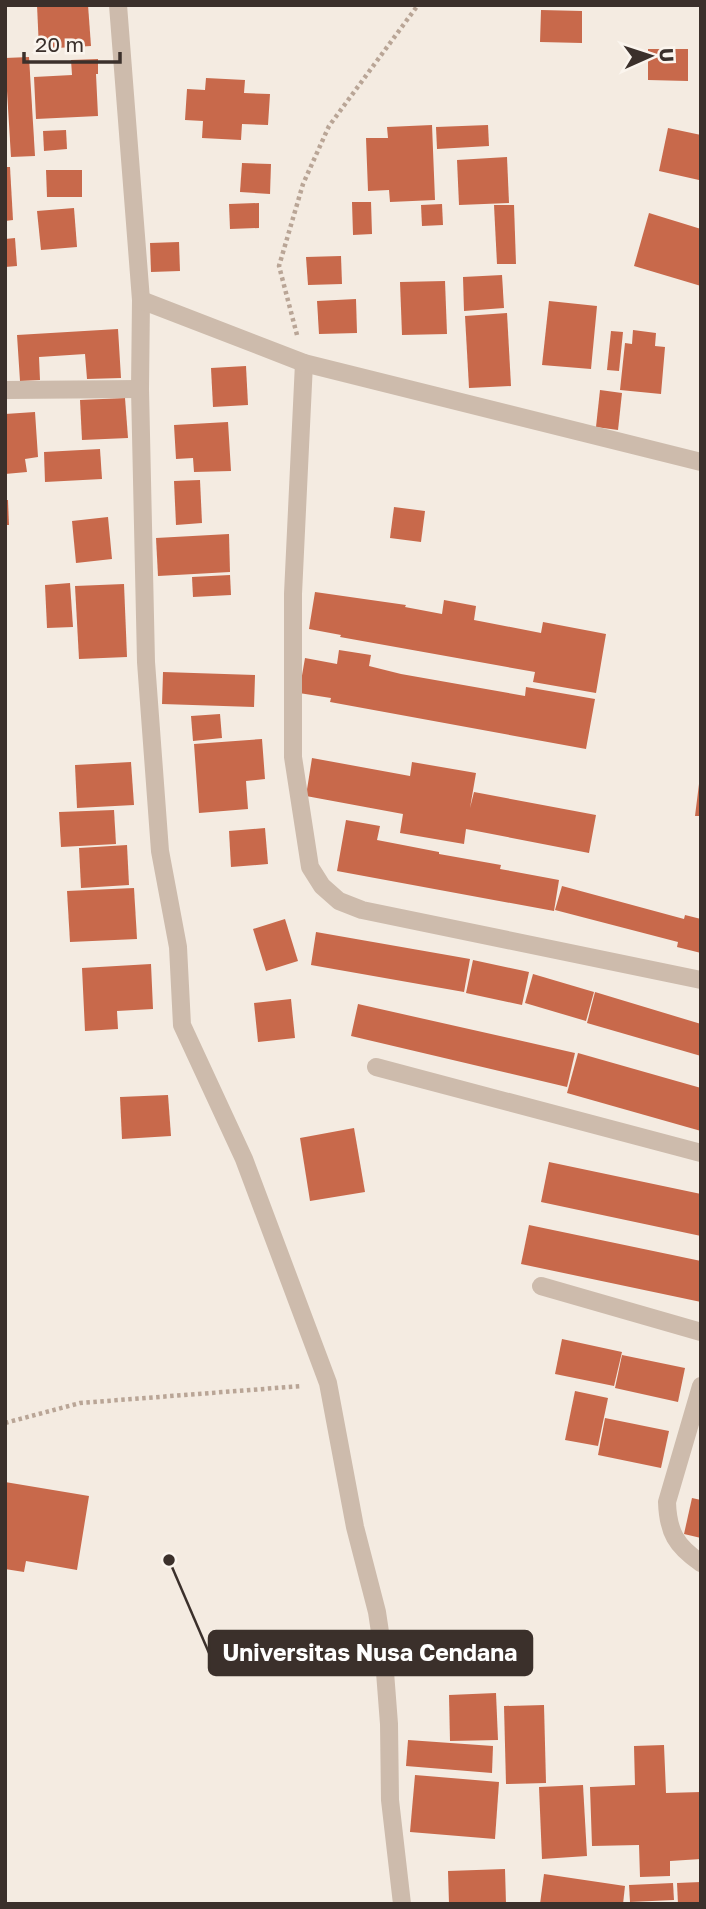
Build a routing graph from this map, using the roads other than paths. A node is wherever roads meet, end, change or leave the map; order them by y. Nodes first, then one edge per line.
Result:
1 (118, 5) edge
2 (141, 300) junction
3 (304, 363) junction
4 (140, 389) junction
5 (5, 390) edge
6 (701, 462) edge
7 (701, 980) edge
8 (376, 1067) dead end
9 (701, 1153) edge
10 (541, 1286) dead end
11 (701, 1332) edge
12 (700, 1388) edge
13 (701, 1563) edge
14 (402, 1904) edge

1 - 2 street
2 - 3 street
2 - 4 street
3 - 6 street
3 - 7 street
4 - 5 street
4 - 14 street
8 - 9 street
10 - 11 street
12 - 13 street

